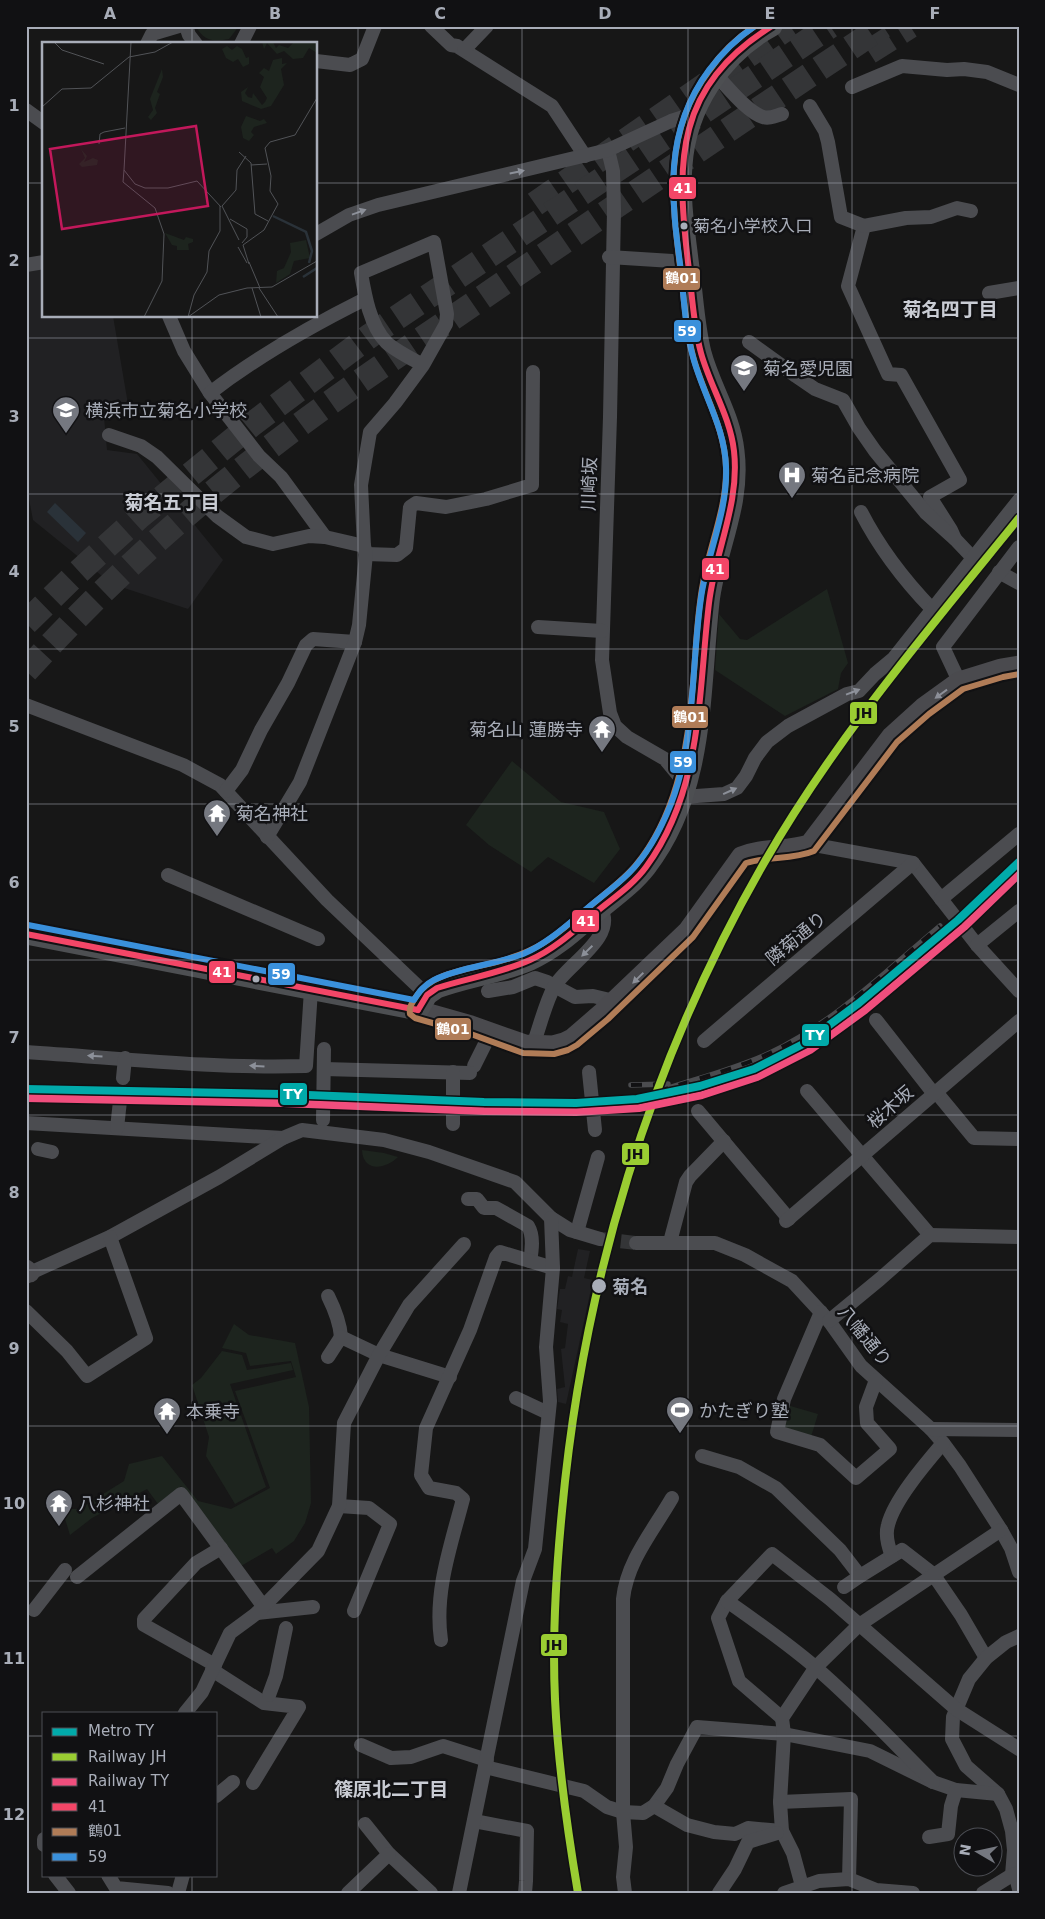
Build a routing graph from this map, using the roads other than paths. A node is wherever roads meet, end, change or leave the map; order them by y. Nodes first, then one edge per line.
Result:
1 (179, 26) edge
2 (186, 26) edge
3 (250, 26) edge
4 (375, 26) edge
5 (432, 26) edge
6 (442, 26) edge
7 (487, 26) edge
8 (772, 26) edge
9 (147, 42) edge
10 (194, 42) edge
11 (242, 42) edge
12 (460, 48) junction
13 (318, 61) edge
14 (716, 75) junction
15 (1019, 84) edge
16 (852, 87) dead end
17 (810, 106) dead end
18 (26, 110) edge
19 (693, 114) junction
20 (782, 114) dead end
21 (42, 122) edge
22 (608, 150) junction
23 (586, 156) junction
24 (972, 211) dead end
25 (864, 226) junction
26 (318, 233) edge
27 (611, 257) junction
28 (42, 262) edge
29 (688, 262) junction
30 (26, 265) edge
31 (1019, 288) edge
32 (989, 293) dead end
33 (365, 299) junction
34 (170, 318) edge
35 (749, 342) dead end
36 (423, 365) junction
37 (533, 372) dead end
38 (210, 393) junction
39 (109, 435) dead end
40 (1019, 500) edge
41 (861, 512) dead end
42 (325, 538) junction
43 (955, 538) junction
44 (1019, 547) edge
45 (365, 550) junction
46 (973, 558) junction
47 (999, 572) junction
48 (1019, 583) edge
49 (932, 609) junction
50 (538, 627) dead end
51 (602, 631) junction
52 (355, 642) junction
53 (1019, 665) edge
54 (959, 681) junction
55 (26, 705) edge
56 (686, 788) junction
57 (226, 791) junction
58 (1019, 834) edge
59 (267, 837) junction
60 (809, 844) junction
61 (913, 863) junction
62 (168, 875) dead end
63 (941, 899) junction
64 (601, 909) junction
65 (1019, 911) edge
66 (26, 934) edge
67 (318, 939) dead end
68 (977, 945) junction
69 (555, 986) junction
70 (312, 990) junction
71 (488, 991) dead end
72 (1019, 991) edge
73 (614, 1001) junction
74 (423, 1002) junction
75 (876, 1020) dead end
76 (1019, 1021) edge
77 (491, 1032) junction
78 (704, 1041) dead end
79 (533, 1045) junction
80 (324, 1049) dead end
81 (26, 1052) edge
82 (125, 1058) junction
83 (324, 1070) junction
84 (453, 1072) junction
85 (589, 1072) dead end
86 (123, 1078) tunnel mouth
87 (807, 1091) dead end
88 (935, 1093) junction
89 (120, 1101) tunnel mouth
90 (698, 1111) dead end
91 (323, 1120) dead end
92 (26, 1123) edge
93 (453, 1124) dead end
94 (117, 1128) junction
95 (595, 1130) dead end
96 (283, 1138) junction
97 (1019, 1139) edge
98 (724, 1141) junction
99 (38, 1149) dead end
100 (52, 1152) dead end
101 (863, 1155) junction
102 (598, 1157) dead end
103 (468, 1199) dead end
104 (551, 1220) junction
105 (528, 1226) junction
106 (577, 1232) junction
107 (930, 1235) junction
108 (110, 1237) junction
109 (1019, 1237) edge
110 (600, 1239) tunnel mouth
111 (670, 1242) junction
112 (636, 1243) tunnel mouth
113 (464, 1244) dead end
114 (530, 1261) junction
115 (552, 1268) junction
116 (27, 1273) edge
117 (328, 1296) dead end
118 (26, 1312) edge
119 (825, 1316) junction
120 (341, 1337) junction
121 (328, 1356) dead end
122 (379, 1356) junction
123 (450, 1377) junction
124 (876, 1380) junction
125 (516, 1398) dead end
126 (548, 1413) junction
127 (931, 1428) junction
128 (1019, 1430) edge
129 (943, 1443) junction
130 (702, 1456) dead end
131 (672, 1498) dead end
132 (339, 1506) junction
133 (1001, 1530) junction
134 (221, 1548) junction
135 (892, 1556) junction
136 (1019, 1572) edge
137 (933, 1574) junction
138 (860, 1576) junction
139 (836, 1594) junction
140 (726, 1601) junction
141 (314, 1608) dead end
142 (260, 1609) junction
143 (34, 1610) dead end
144 (354, 1610) dead end
145 (859, 1625) junction
146 (286, 1628) dead end
147 (1019, 1636) edge
148 (442, 1640) dead end
149 (986, 1658) junction
150 (816, 1667) junction
151 (214, 1668) junction
152 (269, 1696) dead end
153 (956, 1709) junction
154 (186, 1712) edge
155 (782, 1718) junction
156 (784, 1734) junction
157 (361, 1746) dead end
158 (1019, 1749) edge
159 (486, 1764) junction
160 (234, 1782) dead end
161 (933, 1782) junction
162 (253, 1783) dead end
163 (956, 1790) junction
164 (218, 1794) edge
165 (998, 1794) junction
166 (780, 1802) junction
167 (654, 1806) junction
168 (623, 1812) junction
169 (474, 1821) junction
170 (364, 1824) dead end
171 (782, 1831) junction
172 (929, 1837) dead end
173 (389, 1854) junction
174 (1016, 1874) edge
175 (56, 1876) edge
176 (109, 1876) edge
177 (183, 1876) edge
178 (849, 1879) junction
179 (802, 1886) junction
180 (1019, 1890) edge
181 (69, 1893) edge
182 (168, 1893) edge
183 (178, 1893) edge
184 (348, 1893) edge
185 (431, 1893) edge
186 (459, 1893) edge
187 (524, 1893) edge
188 (625, 1893) edge
189 (719, 1893) edge
190 (784, 1893) edge
191 (913, 1893) edge
192 (982, 1893) edge

1 - 9 street
2 - 10 street
3 - 11 street
4 - 13 street
5 - 12 street
6 - 12 street
7 - 12 street
8 - 14 main road
12 - 23 street
14 - 19 main road
14 - 20 street
15 - 16 street
17 - 25 street
18 - 21 street
19 - 22 street
19 - 29 main road
22 - 23 street
22 - 27 street, 川崎坂
26 -> 23 street
24 - 25 street
25 - 43 street
27 - 29 street
27 - 51 street, 川崎坂
28 - 30 street
29 - 56 main road
31 - 32 street
33 - 36 street
33 - 36 street
33 - 38 street
34 - 38 street
35 - 43 street
36 - 45 street
37 - 45 street
38 - 42 street
39 - 42 street
40 - 46 street
41 - 49 street
42 - 45 street
43 - 46 street
44 - 47 street
45 - 52 street
46 - 49 street
47 - 48 street
47 - 54 street
56 -> 49 street
50 - 51 street
51 - 56 street, 川崎坂
52 - 57 street
52 - 59 street
53 - 54 street
54 -> 60 street
55 - 57 street
56 - 64 main road
57 - 59 street
58 - 63 street
59 - 74 street
60 - 61 street
60 -> 73 street
61 - 63 street
61 - 78 street, 隣菊通り
62 - 67 street
63 - 68 street
64 -> 69 street
64 - 74 main road
65 - 68 street
66 - 70 main road
68 - 72 street
69 - 71 street
69 - 73 street
69 - 79 street
70 - 74 main road
70 -> 82 street
73 - 79 street
74 - 77 street
75 - 88 street
76 - 88 street, 桜木坂
77 - 79 street
77 - 84 street
80 - 83 street
82 -> 81 street
82 - 86 street
83 - 84 street
83 - 91 street
84 - 93 street
85 - 95 street
87 - 101 street
88 - 97 street
88 - 101 street, 桜木坂
89 - 94 street
90 - 98 street
92 - 94 street
94 - 96 street
96 - 104 street
96 - 108 street
98 - 101 street, 桜木坂
98 - 111 street
99 - 100 street
101 - 107 street
102 - 106 street
103 - 105 street
104 - 105 street
104 - 106 street
104 - 115 street
105 - 114 street
106 - 110 street
107 - 109 street
107 - 119 street
108 - 116 street
108 - 118 street
111 - 112 street, 八幡通り
111 - 119 street, 八幡通り
113 - 122 street
114 - 115 street
114 - 123 street
115 - 126 street
117 - 120 street
119 - 124 street, 八幡通り
119 - 124 street
120 - 121 street
120 - 122 street
122 - 123 street
122 - 132 street
123 - 148 street
124 - 127 street, 八幡通り
125 - 126 street
126 - 159 street
127 - 128 street
127 - 129 street, 八幡通り
129 - 133 street, 八幡通り
129 - 135 street
130 - 138 street
131 - 168 street
132 - 142 street
132 - 144 street
133 - 136 street, 八幡通り
133 - 137 street
134 - 142 street
134 - 143 street
134 - 151 street
135 - 137 street
135 - 138 street
137 - 145 street
137 - 149 street
138 - 139 street
139 - 140 street
139 - 145 street
140 - 150 street
140 - 155 street
141 - 142 street
142 - 151 street
145 - 150 street
145 - 153 street
146 - 152 street
147 - 149 street
149 - 153 street
150 - 155 street
150 - 161 street
151 - 154 street
151 - 162 street
153 - 158 street
153 - 165 street
155 - 156 street
156 - 161 street
156 - 166 street
156 - 167 street
157 - 159 street
159 - 168 street
159 - 169 street
160 - 164 street
161 - 163 street
163 - 165 street
163 - 172 street
165 - 174 street
166 - 171 street
166 - 178 street
167 - 168 street
167 - 171 street
168 - 188 street
169 - 186 street
169 - 187 street
170 - 173 street
171 - 179 street
171 - 189 street
173 - 184 street
173 - 185 street
174 - 180 street
174 - 192 street
175 - 181 street
176 - 182 street
177 - 183 street
178 - 179 street
178 - 191 street
179 - 190 street

